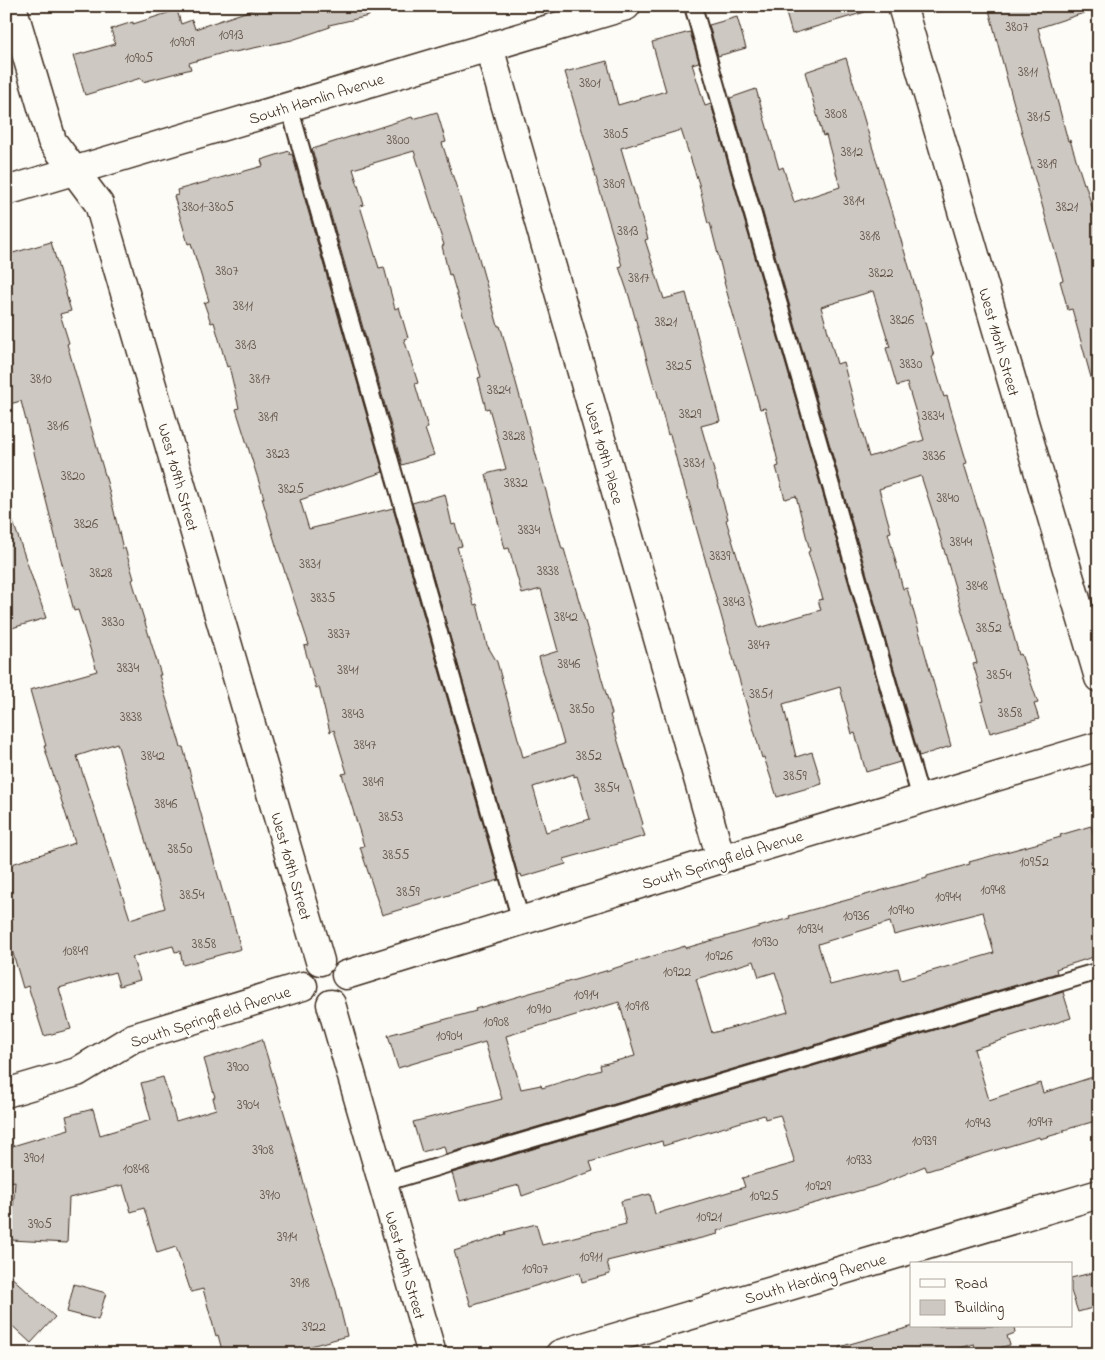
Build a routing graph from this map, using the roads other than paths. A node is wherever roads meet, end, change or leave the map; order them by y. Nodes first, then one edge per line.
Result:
1 (12, 6) edge
2 (626, 6) edge
3 (693, 6) edge
4 (902, 6) edge
5 (489, 47) junction
6 (289, 106) junction
7 (74, 170) junction
8 (6, 191) edge
9 (1099, 678) edge
10 (1099, 746) edge
11 (921, 799) junction
12 (720, 859) junction
13 (521, 921) junction
14 (320, 961) junction
15 (1099, 971) edge
16 (346, 974) junction
17 (304, 986) junction
18 (331, 1004) junction
19 (6, 1093) edge
20 (383, 1183) junction
21 (1099, 1194) edge
22 (432, 1354) edge
23 (560, 1354) edge

1 - 7 street, West 109th Street
2 - 5 street, South Hamlin Avenue
3 - 11 lane
4 - 9 street, West 110th Street
5 - 6 street, South Hamlin Avenue
5 - 12 street, West 109th Place
6 - 7 street, South Hamlin Avenue
6 - 13 lane
7 - 8 street, South Hamlin Avenue
7 - 14 street, West 109th Street
10 - 11 street, South Springfield Avenue
11 - 12 street, South Springfield Avenue
12 - 13 street, South Springfield Avenue
13 - 16 street, South Springfield Avenue
14 - 16 street
14 - 17 street
15 - 20 lane
16 - 18 street
17 - 18 street
17 - 19 street, South Springfield Avenue
18 - 20 street, West 109th Street
20 - 22 street, West 109th Street
21 - 23 street, South Harding Avenue

